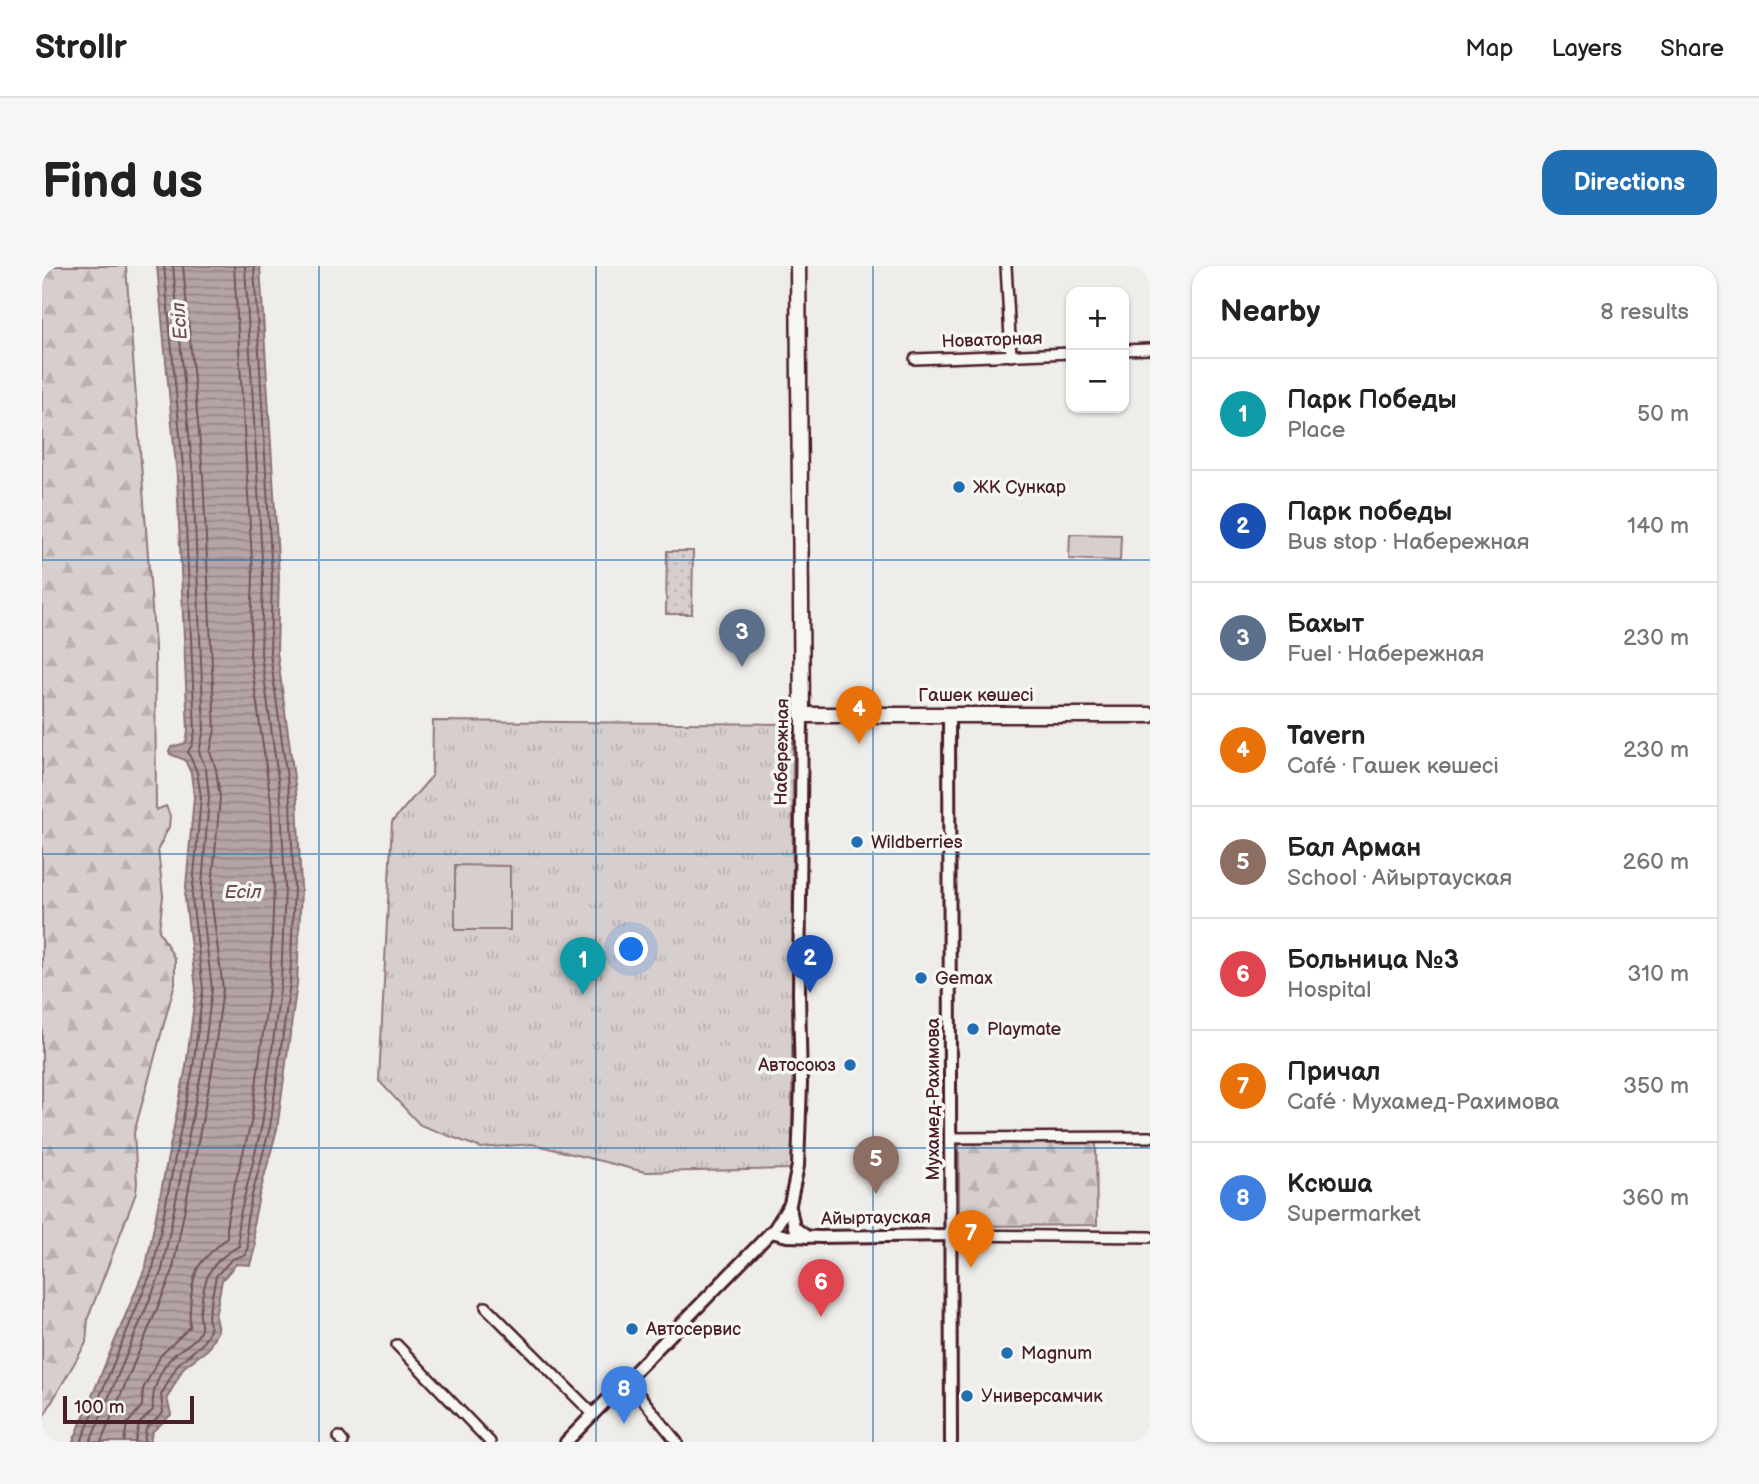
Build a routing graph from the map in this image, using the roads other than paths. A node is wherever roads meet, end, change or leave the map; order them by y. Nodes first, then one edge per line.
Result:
1 (799, 266) edge
2 (1006, 266) edge
3 (1150, 349) edge
4 (1129, 350) edge
5 (1066, 353) edge
6 (1010, 356) junction
7 (915, 359) dead end
8 (802, 715) junction
9 (950, 715) junction
10 (1150, 715) edge
11 (1150, 1137) edge
12 (950, 1138) junction
13 (790, 1204) junction
14 (771, 1232) junction
15 (951, 1235) junction
16 (807, 1237) junction
17 (1150, 1237) edge
18 (486, 1307) dead end
19 (397, 1345) dead end
20 (627, 1380) junction
21 (593, 1414) junction
22 (490, 1442) edge
23 (566, 1442) edge
24 (677, 1442) edge
25 (951, 1442) edge

1 - 8 main road, Набережная
2 - 6 street
3 - 4 street
5 - 6 street, Новаторная
6 - 7 street, Новаторная
8 - 9 main road, Гашек көшесі
8 - 13 street, Набережная
9 - 10 main road, Гашек көшесі
9 - 12 street, Мухамед-Рахимова
11 - 12 street
12 - 15 street, Мухамед-Рахимова
13 - 14 street, Набережная
13 - 16 street
14 - 16 street, Айыртауская
14 - 20 street, Набережная
15 - 16 street, Айыртауская
15 - 17 street, Айыртауская
15 - 25 street, Мухамед-Рахимова
18 - 21 street
19 - 22 street
20 - 21 street, Набережная
20 - 24 street
21 - 23 street, Набережная

